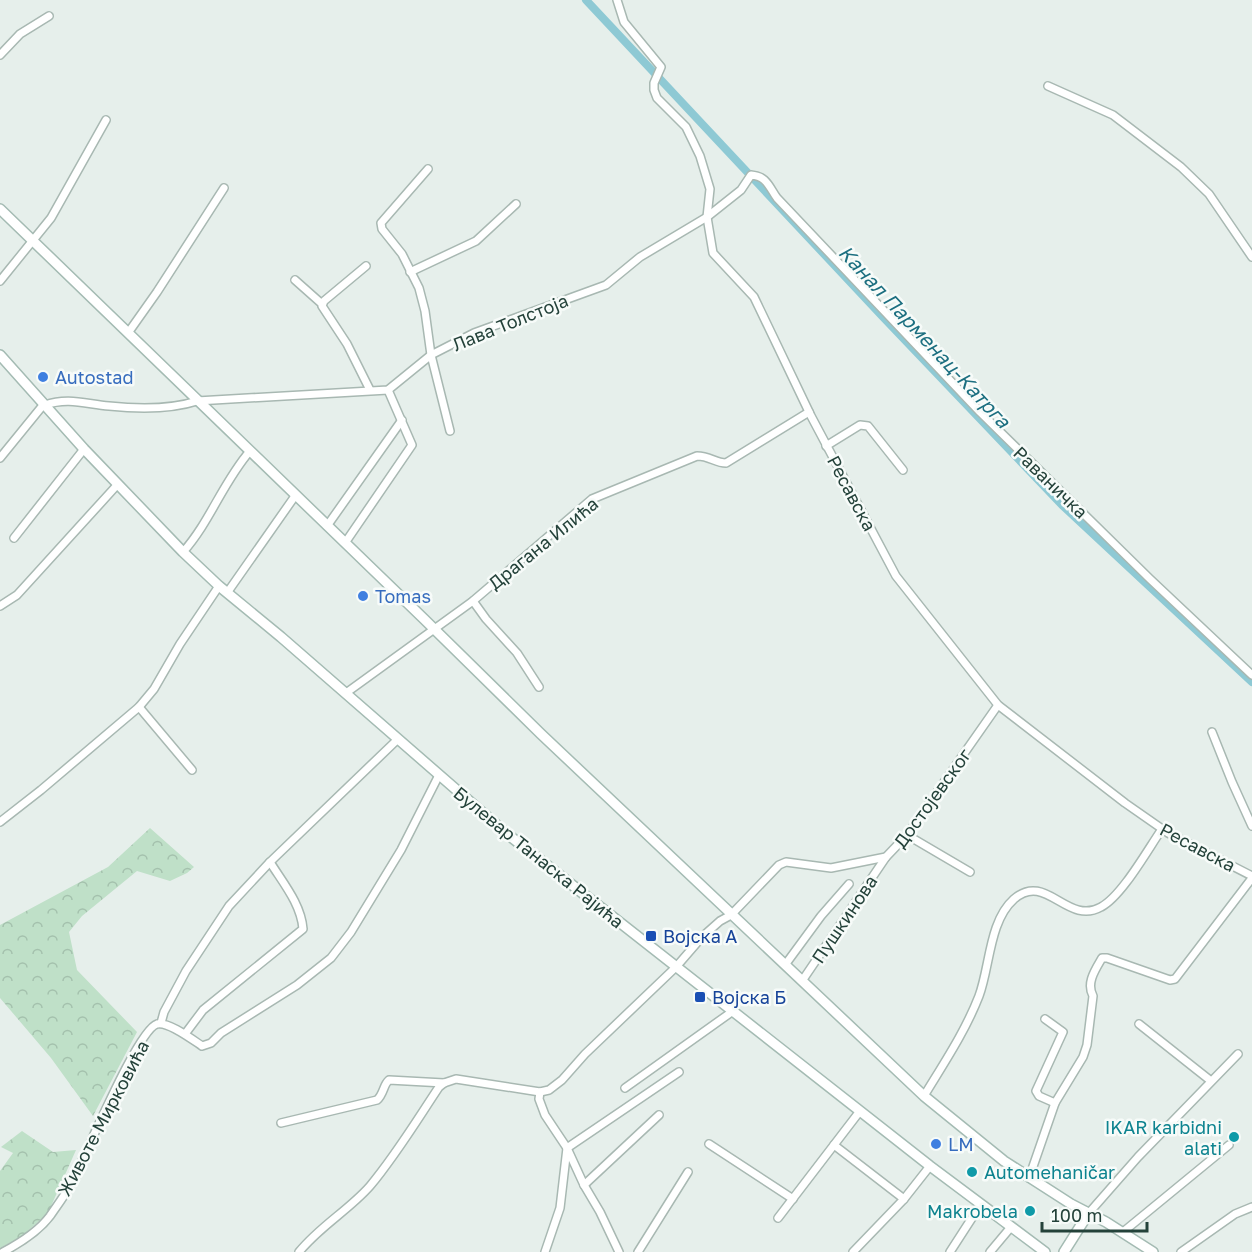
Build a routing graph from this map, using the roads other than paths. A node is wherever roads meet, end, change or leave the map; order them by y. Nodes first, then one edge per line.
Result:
1 (616, 0) edge
2 (49, 16) dead end
3 (0, 55) edge
4 (1048, 86) dead end
5 (106, 120) dead end
6 (428, 169) dead end
7 (224, 188) dead end
8 (516, 204) dead end
9 (0, 209) edge
10 (707, 217) junction
11 (34, 241) junction
12 (1252, 257) edge
13 (366, 266) dead end
14 (410, 272) junction
15 (295, 280) dead end
16 (0, 281) edge
17 (322, 304) junction
18 (128, 333) junction
19 (0, 355) edge
20 (431, 355) junction
21 (370, 390) junction
22 (388, 390) junction
23 (196, 401) junction
24 (45, 404) junction
25 (809, 412) junction
26 (402, 420) junction
27 (450, 431) dead end
28 (826, 446) junction
29 (84, 449) junction
30 (250, 452) junction
31 (0, 458) edge
32 (903, 470) dead end
33 (118, 484) junction
34 (296, 496) junction
35 (327, 526) junction
36 (14, 538) dead end
37 (345, 543) junction
38 (183, 552) junction
39 (219, 586) junction
40 (227, 593) junction
41 (473, 601) junction
42 (0, 606) edge
43 (435, 630) junction
44 (1252, 675) edge
45 (539, 687) dead end
46 (346, 693) junction
47 (998, 705) junction
48 (138, 707) junction
49 (1212, 732) dead end
50 (398, 739) junction
51 (192, 770) dead end
52 (440, 775) junction
53 (0, 822) edge
54 (1252, 826) edge
55 (1162, 829) junction
56 (907, 835) junction
57 (886, 857) junction
58 (270, 862) junction
59 (970, 872) dead end
60 (1252, 877) edge
61 (849, 884) dead end
62 (731, 915) junction
63 (785, 965) junction
64 (676, 967) junction
65 (802, 981) junction
66 (733, 1011) junction
67 (1045, 1019) dead end
68 (161, 1023) junction
69 (1139, 1024) dead end
70 (185, 1034) junction
71 (1238, 1054) dead end
72 (679, 1072) dead end
73 (1211, 1081) junction
74 (444, 1083) junction
75 (625, 1088) dead end
76 (540, 1092) junction
77 (924, 1096) junction
78 (1055, 1103) junction
79 (860, 1111) junction
80 (659, 1115) dead end
81 (281, 1123) dead end
82 (709, 1144) dead end
83 (834, 1145) junction
84 (1228, 1145) dead end
85 (567, 1148) junction
86 (930, 1166) junction
87 (688, 1172) dead end
88 (1029, 1178) junction
89 (584, 1185) junction
90 (793, 1199) junction
91 (904, 1199) junction
92 (981, 1204) junction
93 (1252, 1207) edge
94 (1088, 1214) junction
95 (778, 1218) dead end
96 (1011, 1227) junction
97 (1122, 1232) junction
98 (3, 1252) edge
99 (299, 1252) edge
100 (545, 1252) edge
101 (619, 1252) edge
102 (638, 1252) edge
103 (853, 1252) edge
104 (950, 1252) edge
105 (990, 1252) edge
106 (1045, 1252) edge
107 (1064, 1252) edge
108 (1153, 1252) edge
109 (1181, 1252) edge

1 - 10 street, Ресавска
2 - 3 street
4 - 12 street
5 - 11 street
6 - 14 street
7 - 18 street
8 - 14 street
9 - 11 street
10 - 20 street, Лава Толстоја
10 - 25 street, Ресавска
10 - 44 street, Раваничка
11 - 16 street
11 - 18 street
13 - 17 street
14 - 20 street
15 - 17 street
17 - 21 street
18 - 23 street
19 - 24 street, Булевар Танаска Рајића
20 - 22 street, Лава Толстоја
20 - 27 street
21 - 22 street
21 - 23 street
22 - 26 street
23 - 24 street
23 - 30 street
24 - 29 street, Булевар Танаска Рајића
24 - 31 street
25 - 28 street, Ресавска
25 - 41 street, Драгана Илића
26 - 35 street
26 - 37 street
28 - 32 street
28 - 47 street, Ресавска
29 - 33 street, Булевар Танаска Рајића
29 - 36 street
30 - 34 street
30 - 38 street
33 - 38 street, Булевар Танаска Рајића
33 - 42 street
34 - 35 street
34 - 40 street
35 - 37 street
37 - 43 street
38 - 39 street, Булевар Танаска Рајића
39 - 40 street, Булевар Танаска Рајића
39 - 48 street
40 - 46 street, Булевар Танаска Рајића
41 - 43 street, Драгана Илића
41 - 45 street
43 - 46 street
43 - 62 street
46 - 50 street, Булевар Танаска Рајића
47 - 55 street, Ресавска
47 - 56 street, Достојевског
48 - 51 street
48 - 53 street
49 - 54 street
50 - 52 street, Булевар Танаска Рајића
50 - 58 street
52 - 64 street, Булевар Танаска Рајића
52 - 70 street, Животе Мирковића
55 - 60 street, Ресавска
55 - 77 street
56 - 57 street, Достојевског
56 - 59 street
57 - 62 street, Достојевског
57 - 65 street, Пушкинова
58 - 68 street
58 - 70 street
60 - 78 street
61 - 63 street
62 - 63 street
62 - 64 street, Достојевског
63 - 65 street
64 - 66 street, Булевар Танаска Рајића
64 - 76 street, Достојевског
65 - 77 street
66 - 75 street
66 - 79 street, Булевар Танаска Рајића
67 - 78 street
68 - 70 street, Животе Мирковића
68 - 98 street, Животе Мирковића
69 - 73 street
71 - 73 street
72 - 85 street
73 - 94 street
74 - 76 street
74 - 81 street
74 - 99 street
76 - 85 street
77 - 88 street
78 - 88 street
79 - 83 street
79 - 86 street, Булевар Танаска Рајића
80 - 89 street
82 - 90 street
83 - 90 street
83 - 91 street
84 - 97 street
85 - 89 street
85 - 100 street
86 - 91 street
86 - 92 street, Булевар Танаска Рајића
87 - 102 street
88 - 94 street
89 - 101 street
90 - 95 street
91 - 103 street
92 - 96 street, Булевар Танаска Рајића
92 - 104 street
93 - 109 street
94 - 97 street
94 - 107 street
96 - 105 street
96 - 106 street, Булевар Танаска Рајића
97 - 108 street

